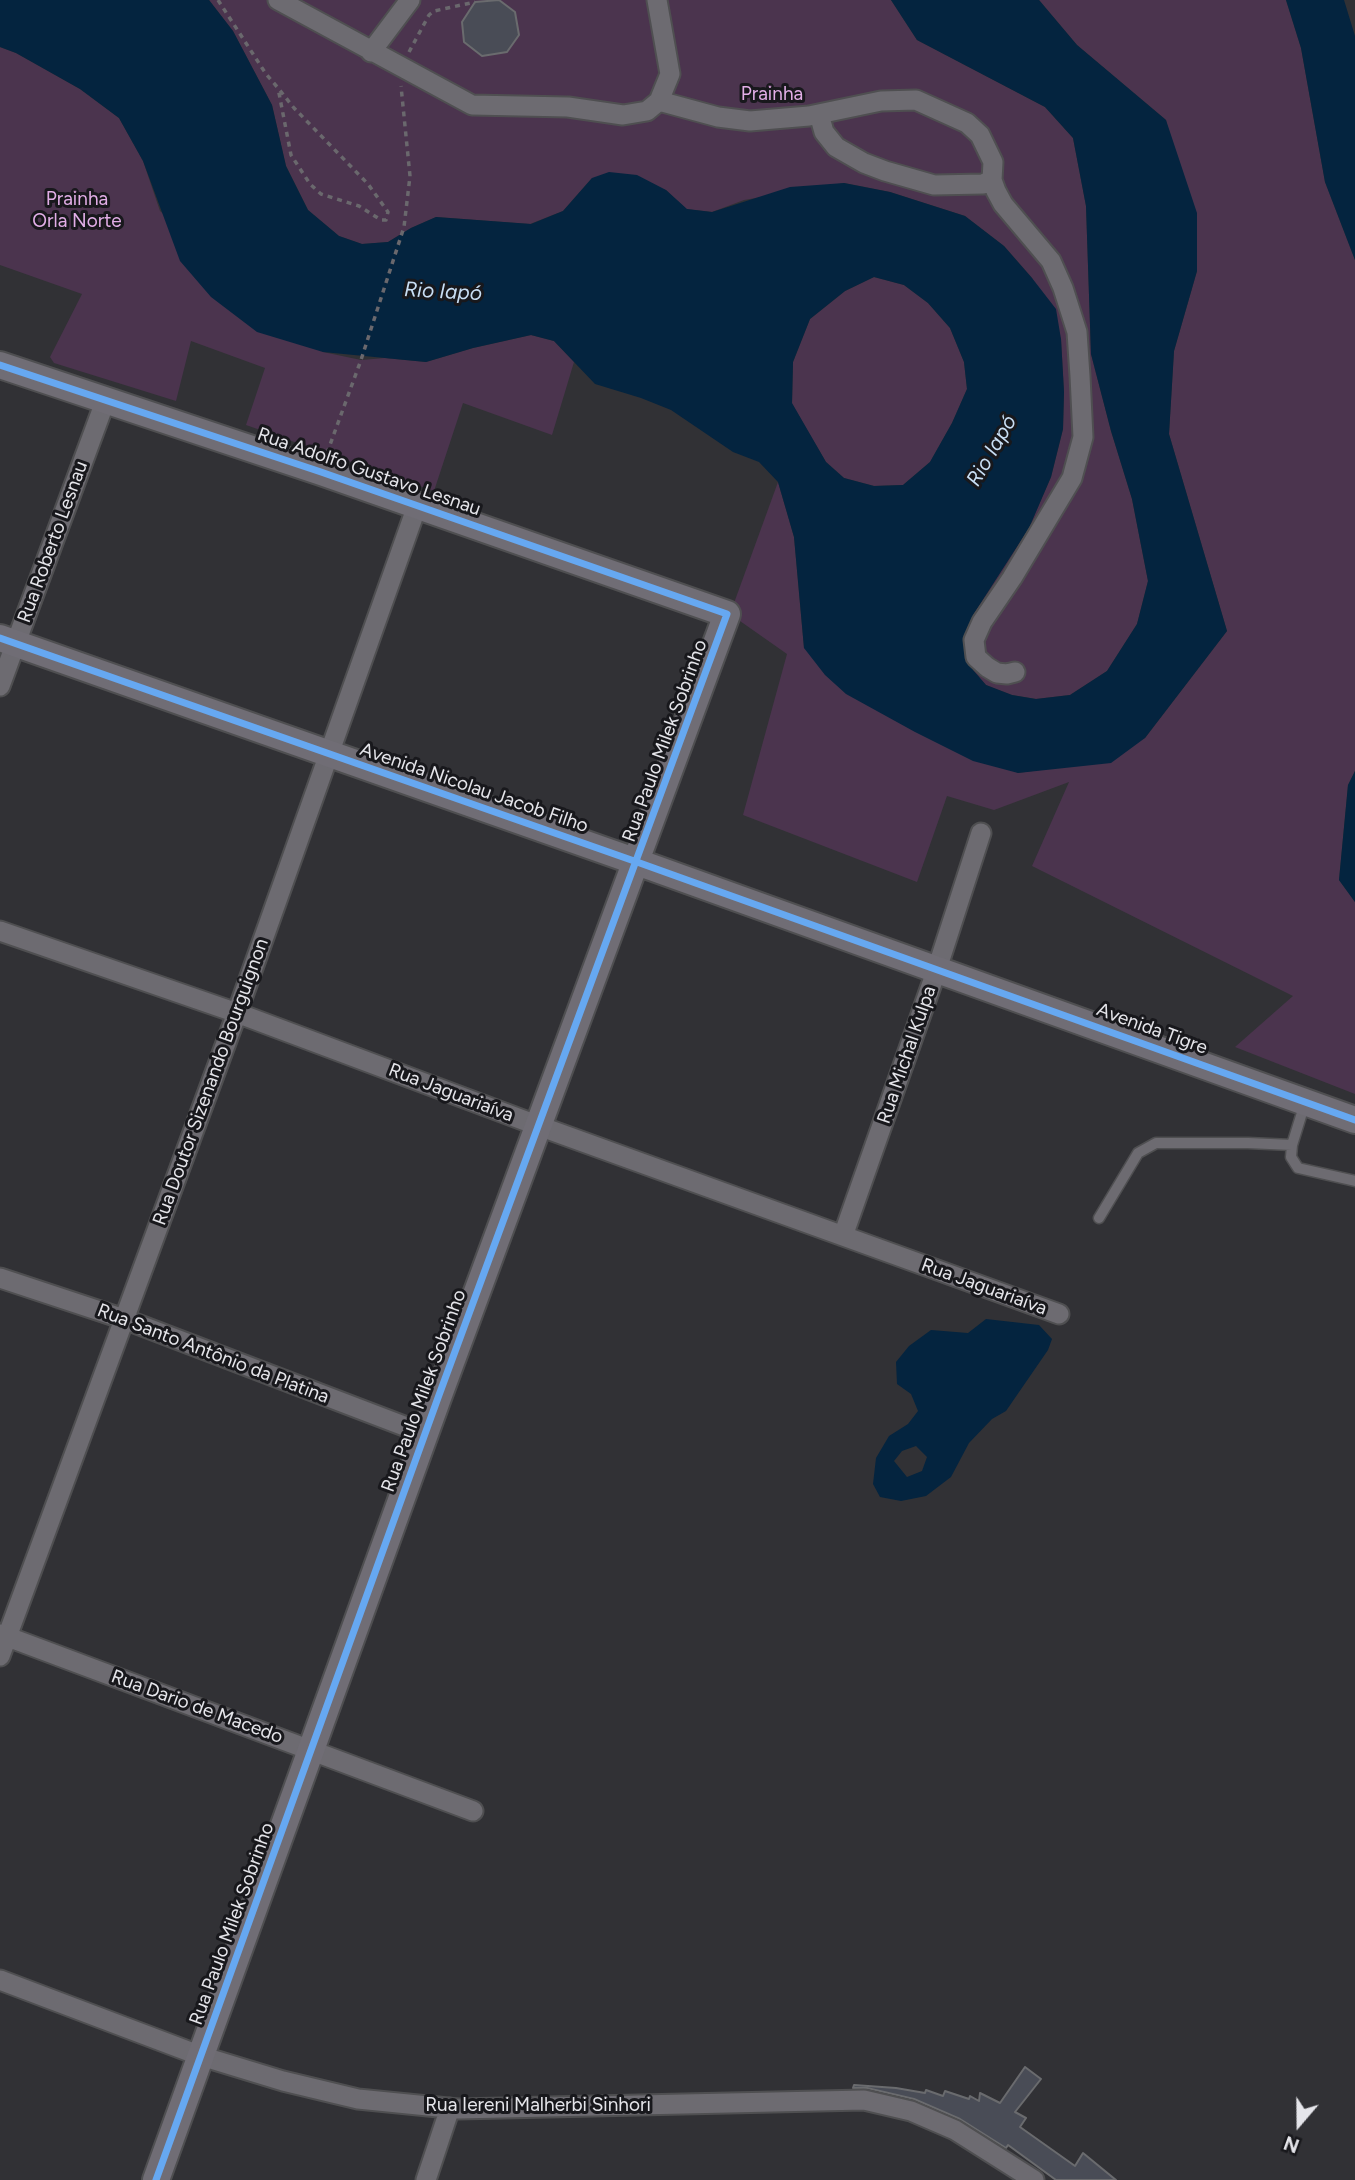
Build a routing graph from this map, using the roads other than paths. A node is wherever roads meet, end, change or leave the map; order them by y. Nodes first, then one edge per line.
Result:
1 (278, 0) edge
2 (410, 0) edge
3 (657, 0) edge
4 (370, 51) junction
5 (659, 101) junction
6 (818, 114) junction
7 (992, 180) junction
8 (0, 365) edge
9 (106, 399) junction
10 (417, 506) junction
11 (727, 614) joint
12 (8, 641) edge
13 (1015, 672) dead end
14 (0, 686) edge
15 (328, 753) junction
16 (981, 833) dead end
17 (637, 862) junction
18 (0, 931) edge
19 (937, 969) junction
20 (237, 1013) junction
21 (1306, 1102) junction
22 (1355, 1120) edge
23 (539, 1126) junction
24 (1292, 1145) junction
25 (1355, 1181) edge
26 (1098, 1218) dead end
27 (843, 1236) junction
28 (0, 1278) edge
29 (1059, 1314) dead end
30 (124, 1319) junction
31 (425, 1434) junction
32 (2, 1642) edge
33 (311, 1749) junction
34 (473, 1811) dead end
35 (0, 1980) edge
36 (201, 2056) junction
37 (450, 2108) junction
38 (156, 2180) edge
39 (426, 2180) edge
40 (1034, 2180) edge

1 - 4 street
2 - 4 street
3 - 5 street
4 - 5 street
5 - 6 street
6 - 7 street
6 - 7 street
7 - 13 street
8 - 9 street, Rua Adolfo Gustavo Lesnau
9 - 10 street, Rua Adolfo Gustavo Lesnau
9 - 12 street, Rua Roberto Lesnau
10 - 11 street, Rua Adolfo Gustavo Lesnau
10 - 15 street, Rua Doutor Sizenando Bourguignon
11 - 17 street, Rua Paulo Milek Sobrinho
12 - 14 street, Rua Roberto Lesnau
12 - 15 street, Avenida Nicolau Jacob Filho
15 - 17 street, Avenida Nicolau Jacob Filho
15 - 20 street, Rua Doutor Sizenando Bourguignon
16 - 19 street, Rua Michal Kulpa
17 - 19 street, Avenida Nicolau Jacob Filho
17 - 23 street, Rua Paulo Milek Sobrinho
18 - 20 street, Rua Jaguariaíva
19 - 21 street, Avenida Tigre
19 - 27 street, Rua Michal Kulpa
20 - 23 street, Rua Jaguariaíva
20 - 30 street, Rua Doutor Sizenando Bourguignon
21 - 22 street, Avenida Tigre
21 - 24 lane
23 - 27 street, Rua Jaguariaíva
23 - 31 street, Rua Paulo Milek Sobrinho
24 - 25 lane
24 - 26 lane
27 - 29 street, Rua Jaguariaíva
28 - 30 street, Rua Santo Antônio da Platina
30 - 31 street, Rua Santo Antônio da Platina
30 - 32 street, Rua Doutor Sizenando Bourguignon
31 - 33 street, Rua Paulo Milek Sobrinho
32 - 33 street, Rua Dario de Macedo
33 - 34 street, Rua Dario de Macedo
33 - 36 street, Rua Paulo Milek Sobrinho
35 - 36 street, Rua Iereni Malherbi Sinhori
36 - 37 street, Rua Iereni Malherbi Sinhori
36 - 38 street, Rua Paulo Milek Sobrinho
37 - 39 street
37 - 40 street, Rua Iereni Malherbi Sinhori

